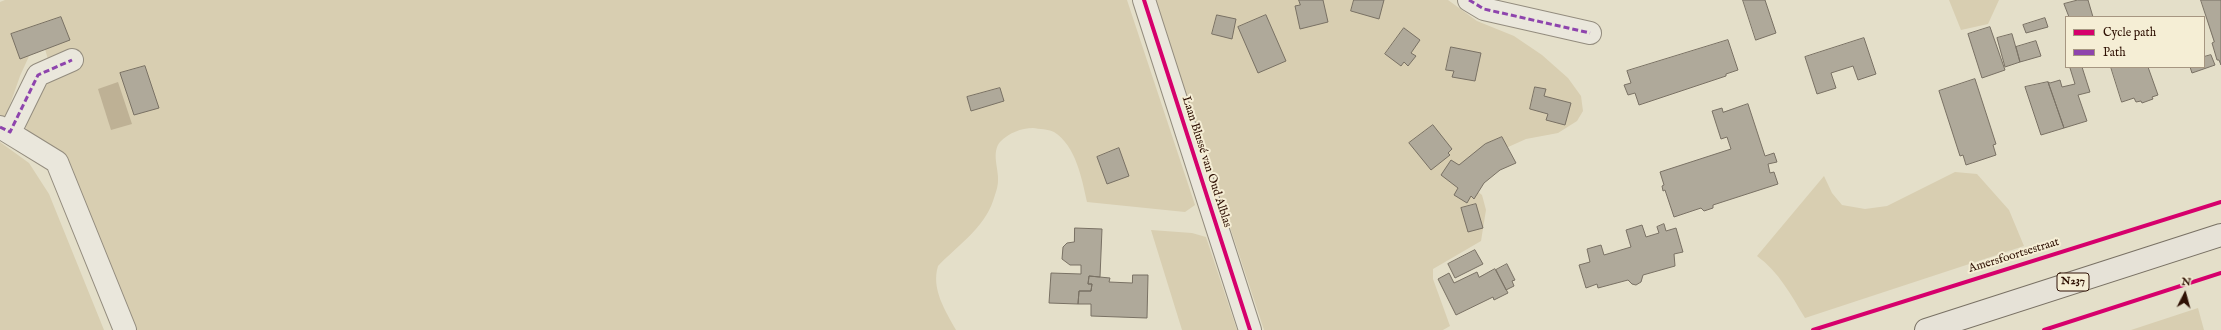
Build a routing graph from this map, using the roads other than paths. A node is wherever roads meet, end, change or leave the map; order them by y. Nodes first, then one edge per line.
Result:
1 (1144, 0) edge
2 (1469, 0) edge
3 (1590, 33) dead end
4 (72, 60) dead end
5 (5, 129) edge
6 (2221, 235) edge
7 (125, 330) edge
8 (1250, 330) edge
9 (1926, 330) edge

1 - 8 street, Laan Blussé van Oud Alblas
2 - 3 street
4 - 5 street
5 - 7 street
6 - 9 main road, N237

